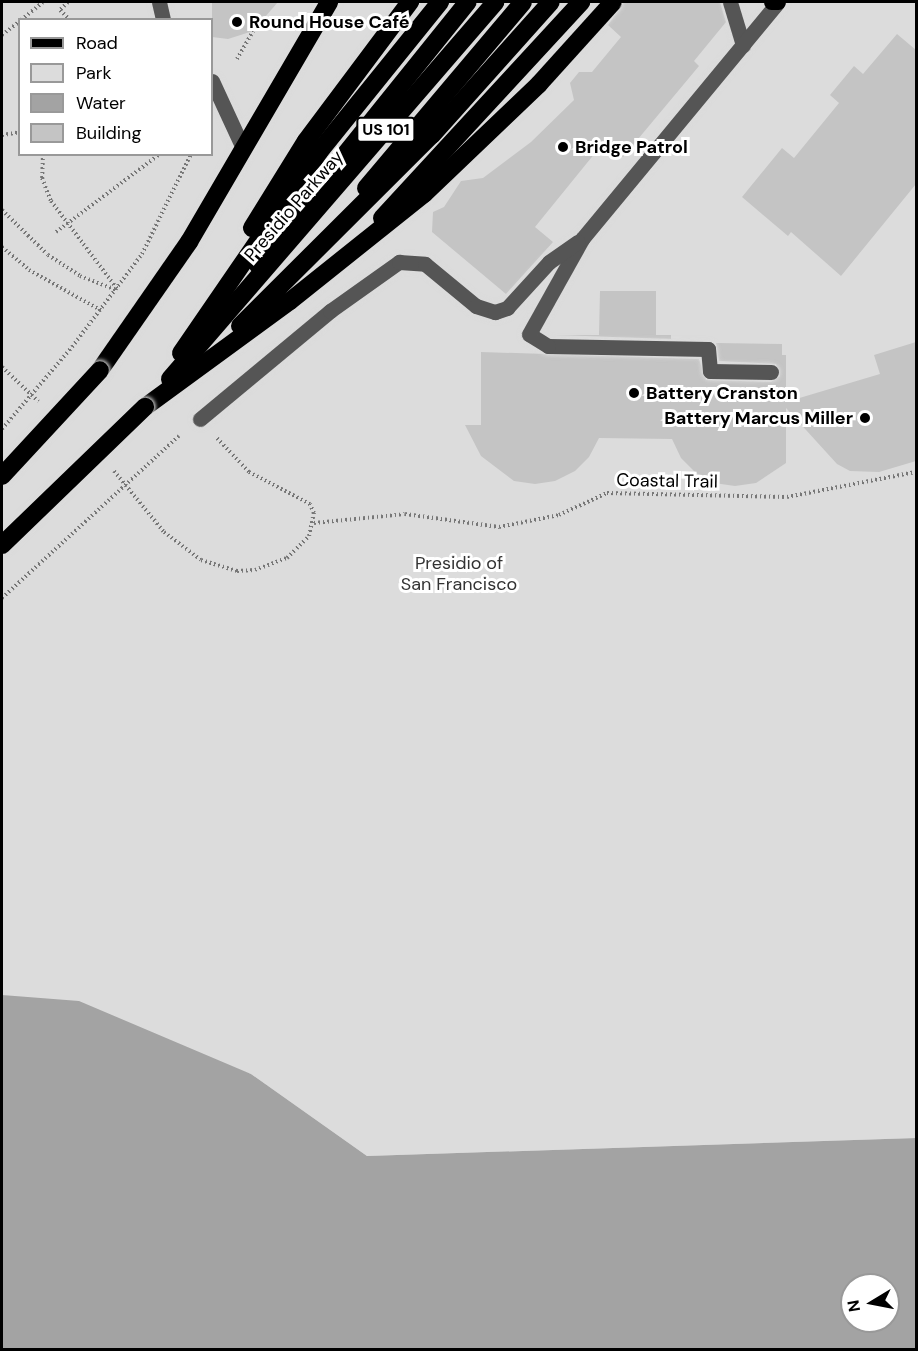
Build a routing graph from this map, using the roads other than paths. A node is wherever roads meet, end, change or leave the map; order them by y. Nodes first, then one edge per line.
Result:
1 (159, 2) edge
2 (329, 2) edge
3 (410, 2) edge
4 (440, 2) edge
5 (468, 2) edge
6 (495, 2) edge
7 (523, 2) edge
8 (550, 2) edge
9 (581, 2) edge
10 (613, 2) edge
11 (730, 2) edge
12 (775, 2) edge
13 (163, 18) edge
14 (743, 45) junction
15 (213, 83) edge
16 (242, 146) junction
17 (325, 238) junction
18 (582, 239) junction
19 (346, 257) junction
20 (771, 372) dead end
21 (186, 377) junction
22 (145, 407) junction
23 (200, 418) road end
24 (2, 476) edge
25 (2, 545) edge

1 - 13 lane
2 - 16 highway
3 - 22 highway
4 - 22 highway
5 - 22 highway
6 - 22 highway, Presidio Parkway / US 101
7 - 17 highway
8 - 17 highway
9 - 19 highway
10 - 19 highway
11 - 14 lane
12 - 14 lane
14 - 18 lane
15 - 16 lane
16 - 24 highway, bridge
17 - 21 highway
18 - 20 lane
18 - 23 lane
19 - 21 highway
21 - 22 highway
22 - 25 highway, US 101, bridge

